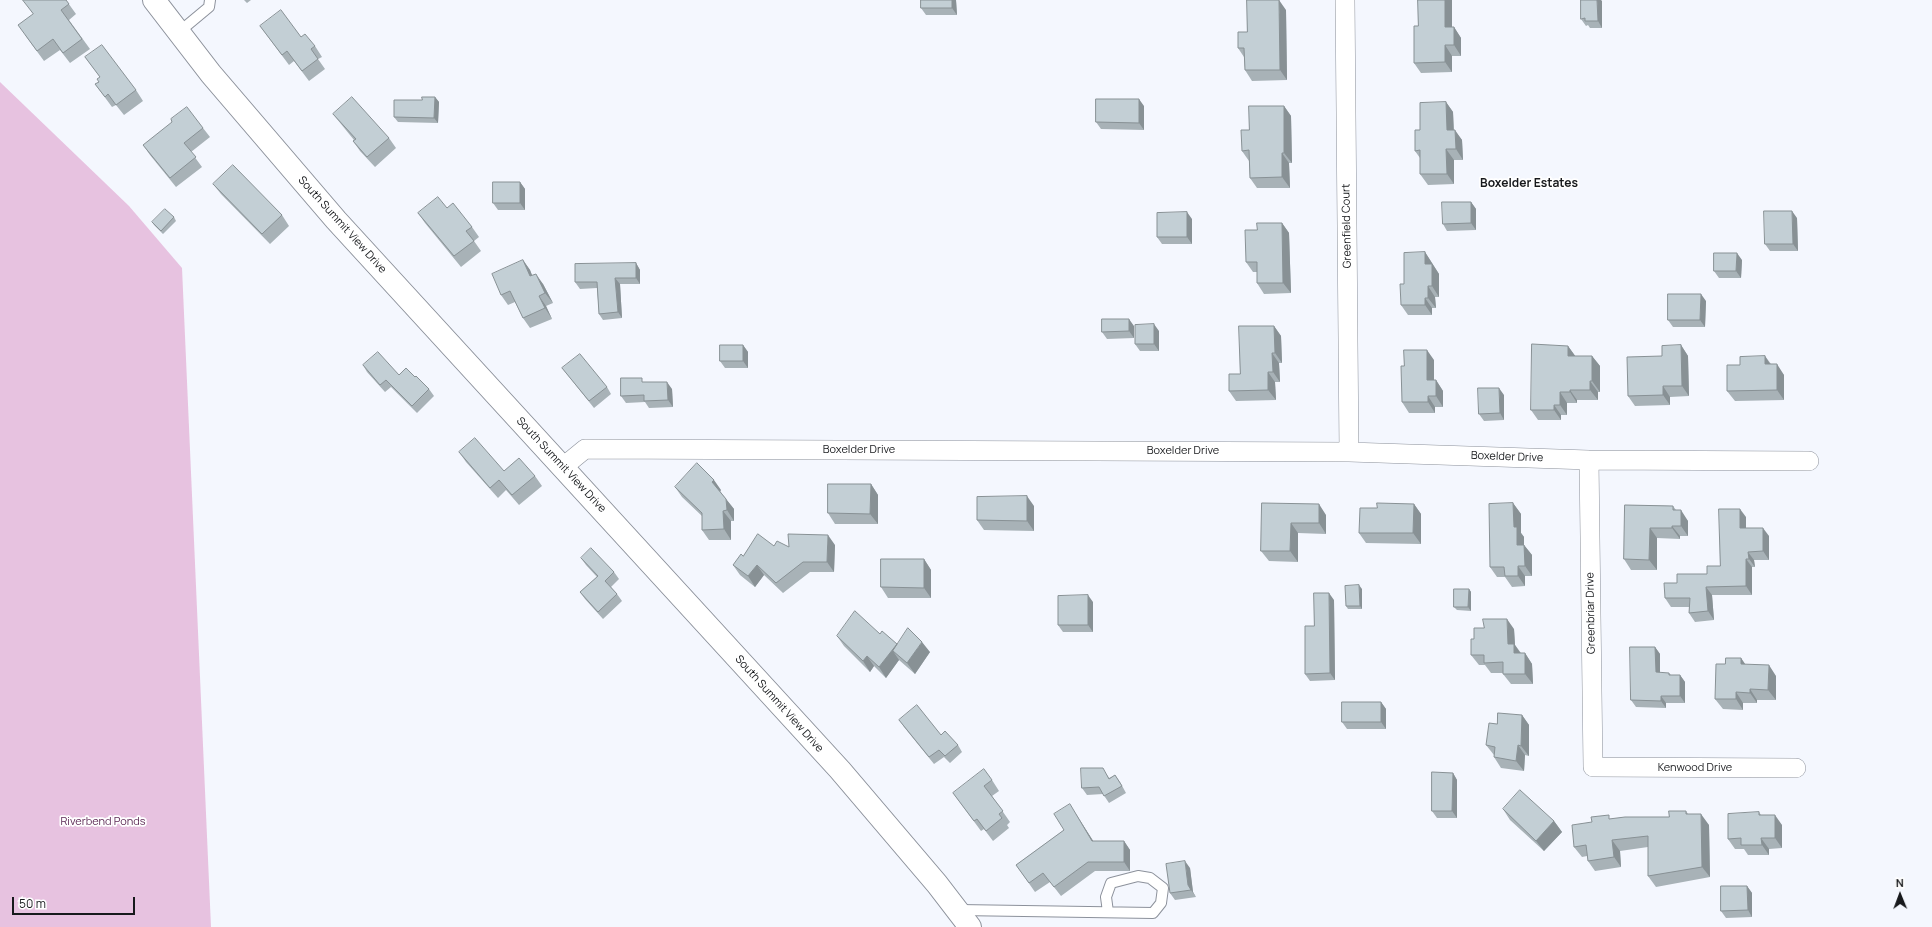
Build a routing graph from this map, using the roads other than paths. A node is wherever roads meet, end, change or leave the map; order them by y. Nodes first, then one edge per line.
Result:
1 (154, 0) edge
2 (210, 0) edge
3 (1345, 0) edge
4 (178, 32) junction
5 (1349, 452) junction
6 (1588, 460) junction
7 (1809, 461) dead end
8 (563, 467) junction
9 (1594, 767) joint
10 (1796, 768) dead end
11 (957, 910) junction
12 (1108, 912) junction
13 (970, 927) edge

1 - 4 street, South Summit View Drive
2 - 4 lane
3 - 5 street, Greenfield Court
4 - 8 street, South Summit View Drive
5 - 6 street, Boxelder Drive
5 - 8 street, Boxelder Drive
6 - 7 street, Boxelder Drive
6 - 9 street, Greenbriar Drive
8 - 11 street, South Summit View Drive
9 - 10 street, Kenwood Drive
11 - 12 lane
11 - 13 street, South Summit View Drive
12 - 12 lane

